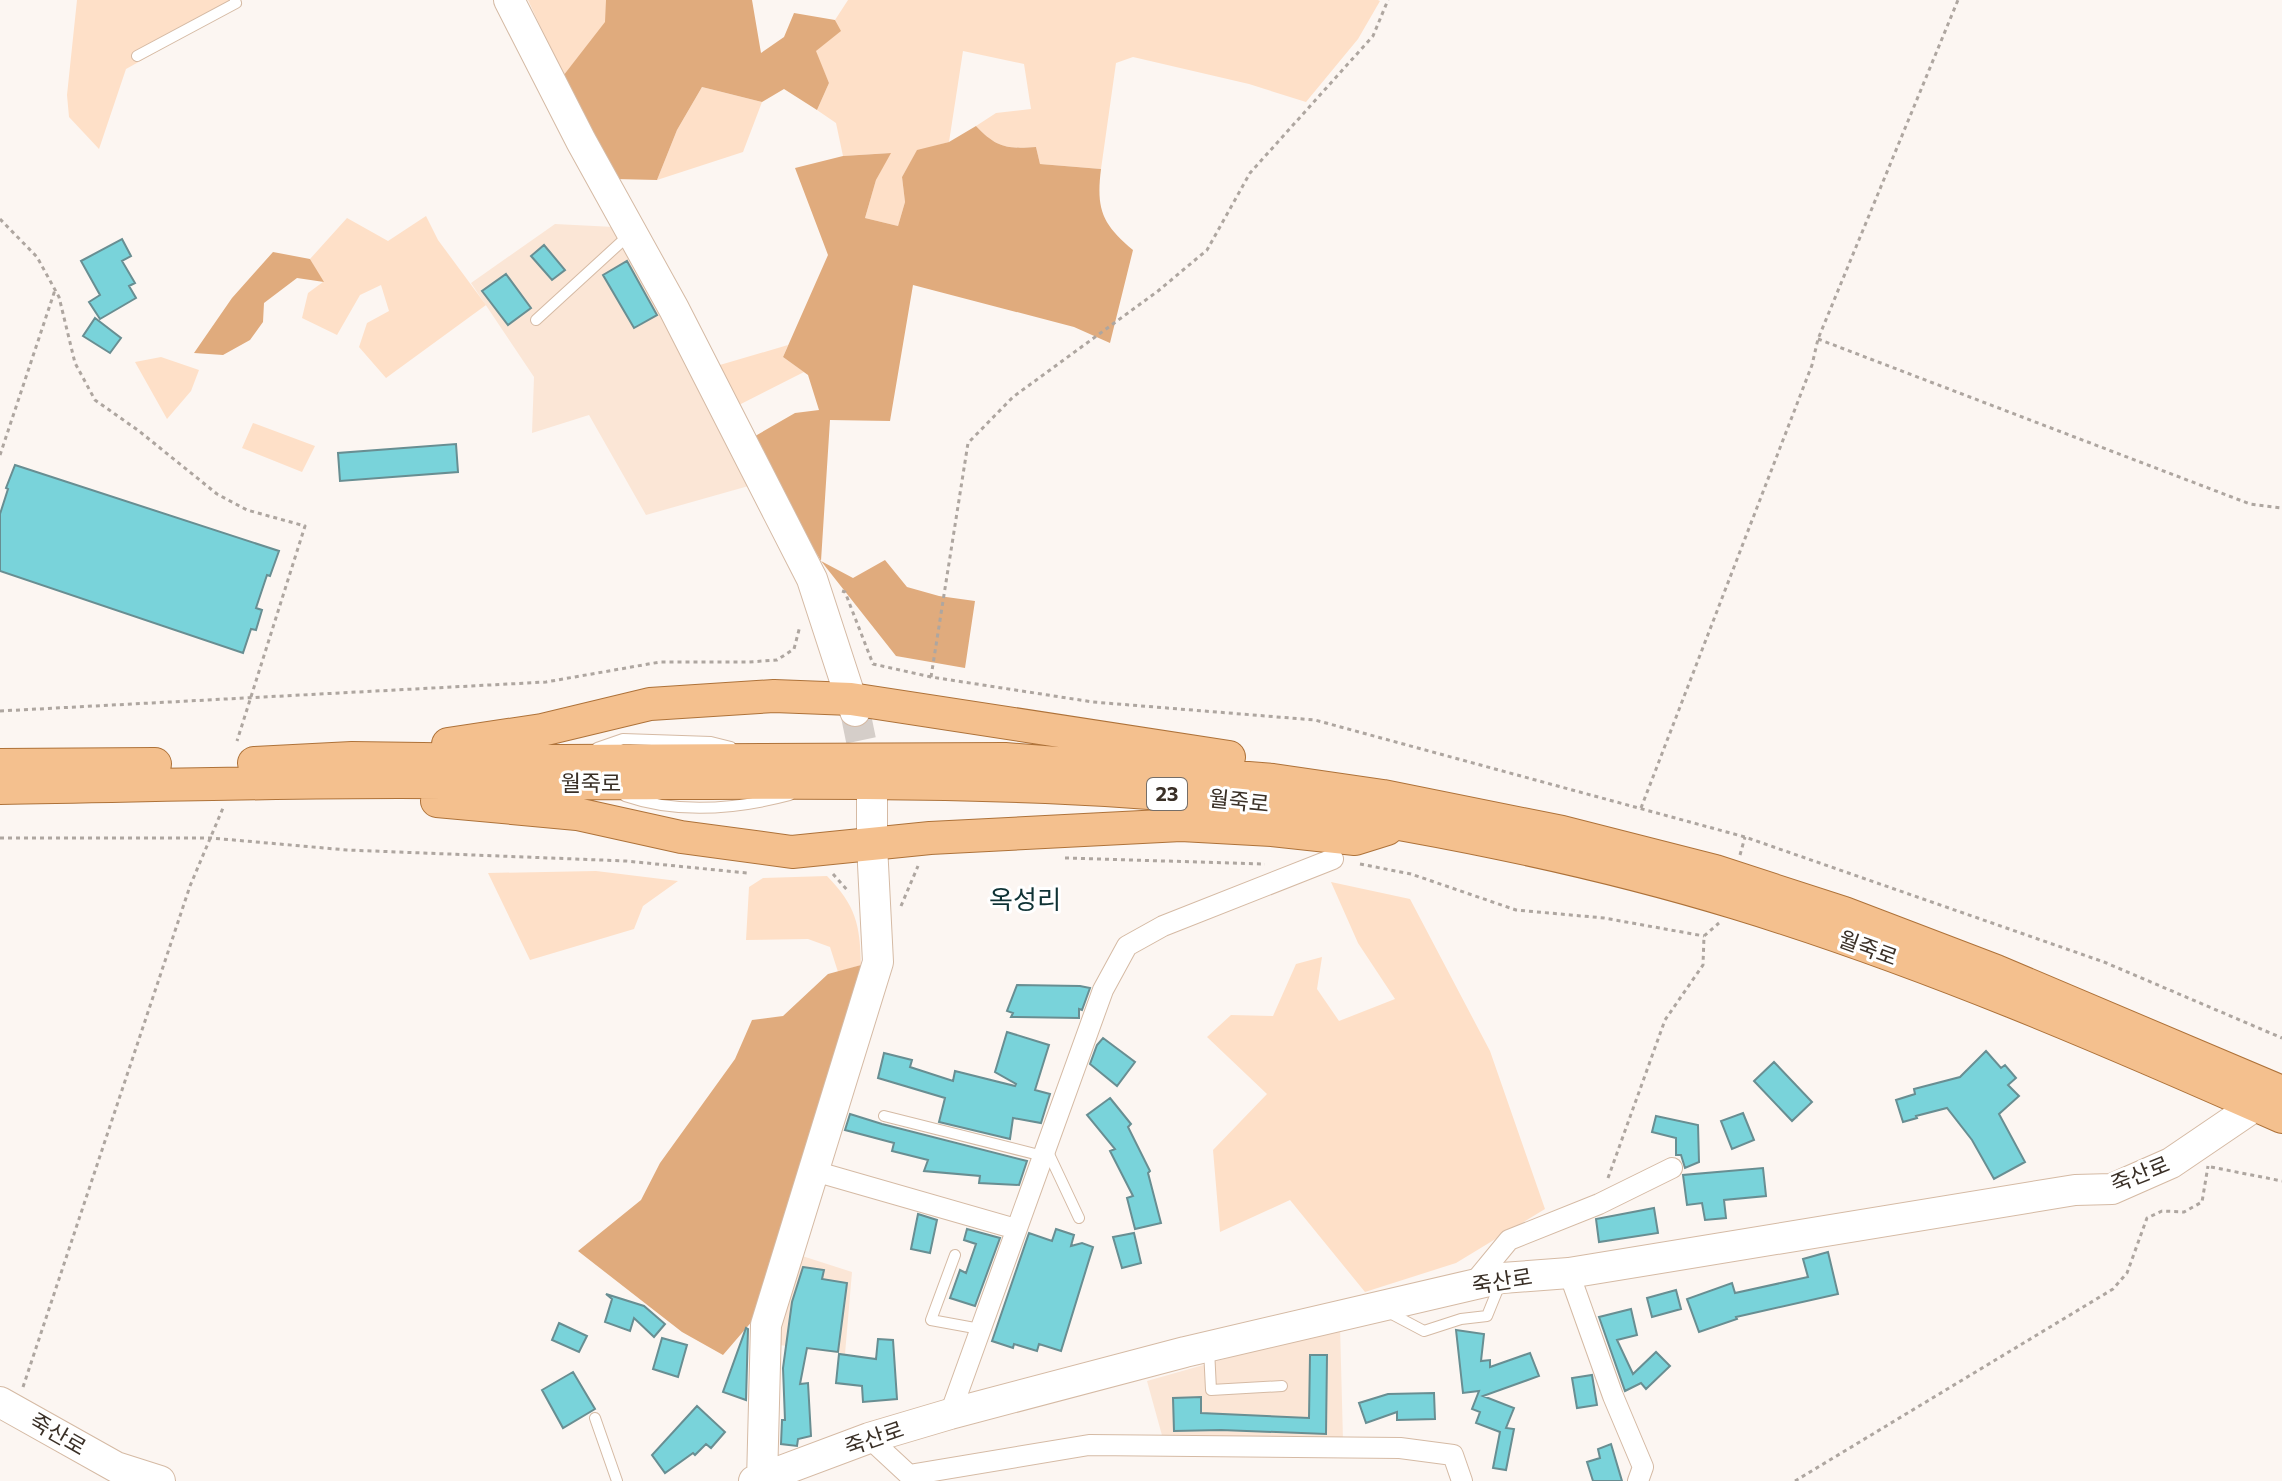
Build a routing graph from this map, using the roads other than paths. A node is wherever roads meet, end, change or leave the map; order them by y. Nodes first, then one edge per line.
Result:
1 (235, 0) edge
2 (509, 0) edge
3 (137, 56) dead end
4 (632, 233) junction
5 (536, 320) dead end
6 (853, 705) junction
7 (352, 758) junction
8 (0, 765) edge
9 (1273, 780) junction
10 (396, 782) junction
11 (0, 788) edge
12 (872, 798) tunnel mouth
13 (1403, 824) junction
14 (872, 845) junction
15 (1333, 859) dead end
16 (2282, 1092) edge
17 (2249, 1110) dead end
18 (884, 1116) dead end
19 (2282, 1117) edge
20 (1044, 1152) junction
21 (1672, 1168) dead end
22 (814, 1171) junction
23 (1079, 1218) dead end
24 (1016, 1229) junction
25 (955, 1255) dead end
26 (1569, 1273) junction
27 (1502, 1278) junction
28 (1472, 1285) junction
29 (1379, 1307) junction
30 (980, 1329) junction
31 (1208, 1347) junction
32 (1282, 1386) dead end
33 (8, 1406) edge
34 (950, 1414) junction
35 (595, 1418) dead end
36 (869, 1438) junction
37 (117, 1474) edge
38 (759, 1480) edge
39 (160, 1481) edge
40 (617, 1481) edge
41 (1462, 1481) edge
42 (1638, 1481) edge

1 - 3 lane
2 - 4 street
4 - 5 lane
4 - 6 street
6 - 7 main road
6 - 9 main road
7 - 8 main road, 월죽로 / 23
7 - 9 main road, 월죽로 / 23
9 - 16 main road, 월죽로 / 23
10 - 11 main road, 월죽로 / 23
10 - 13 main road, 월죽로 / 23
10 - 14 main road
12 - 14 street
13 - 14 main road
13 - 19 main road, 월죽로 / 23
14 - 22 street
15 - 20 street
17 - 26 street, 죽산로
18 - 20 lane
20 - 23 lane
20 - 24 street
21 - 28 street
22 - 24 street
22 - 38 street
24 - 30 street
25 - 30 lane
26 - 27 street, 죽산로
26 - 42 street
27 - 28 street, 죽산로
27 - 29 lane
28 - 29 street, 죽산로
29 - 31 street, 죽산로
30 - 34 street
31 - 32 lane
31 - 34 street, 죽산로
33 - 37 street, 죽산로
34 - 36 street, 죽산로
35 - 40 lane
36 - 38 street, 죽산로
36 - 41 street
37 - 39 street, 죽산로

